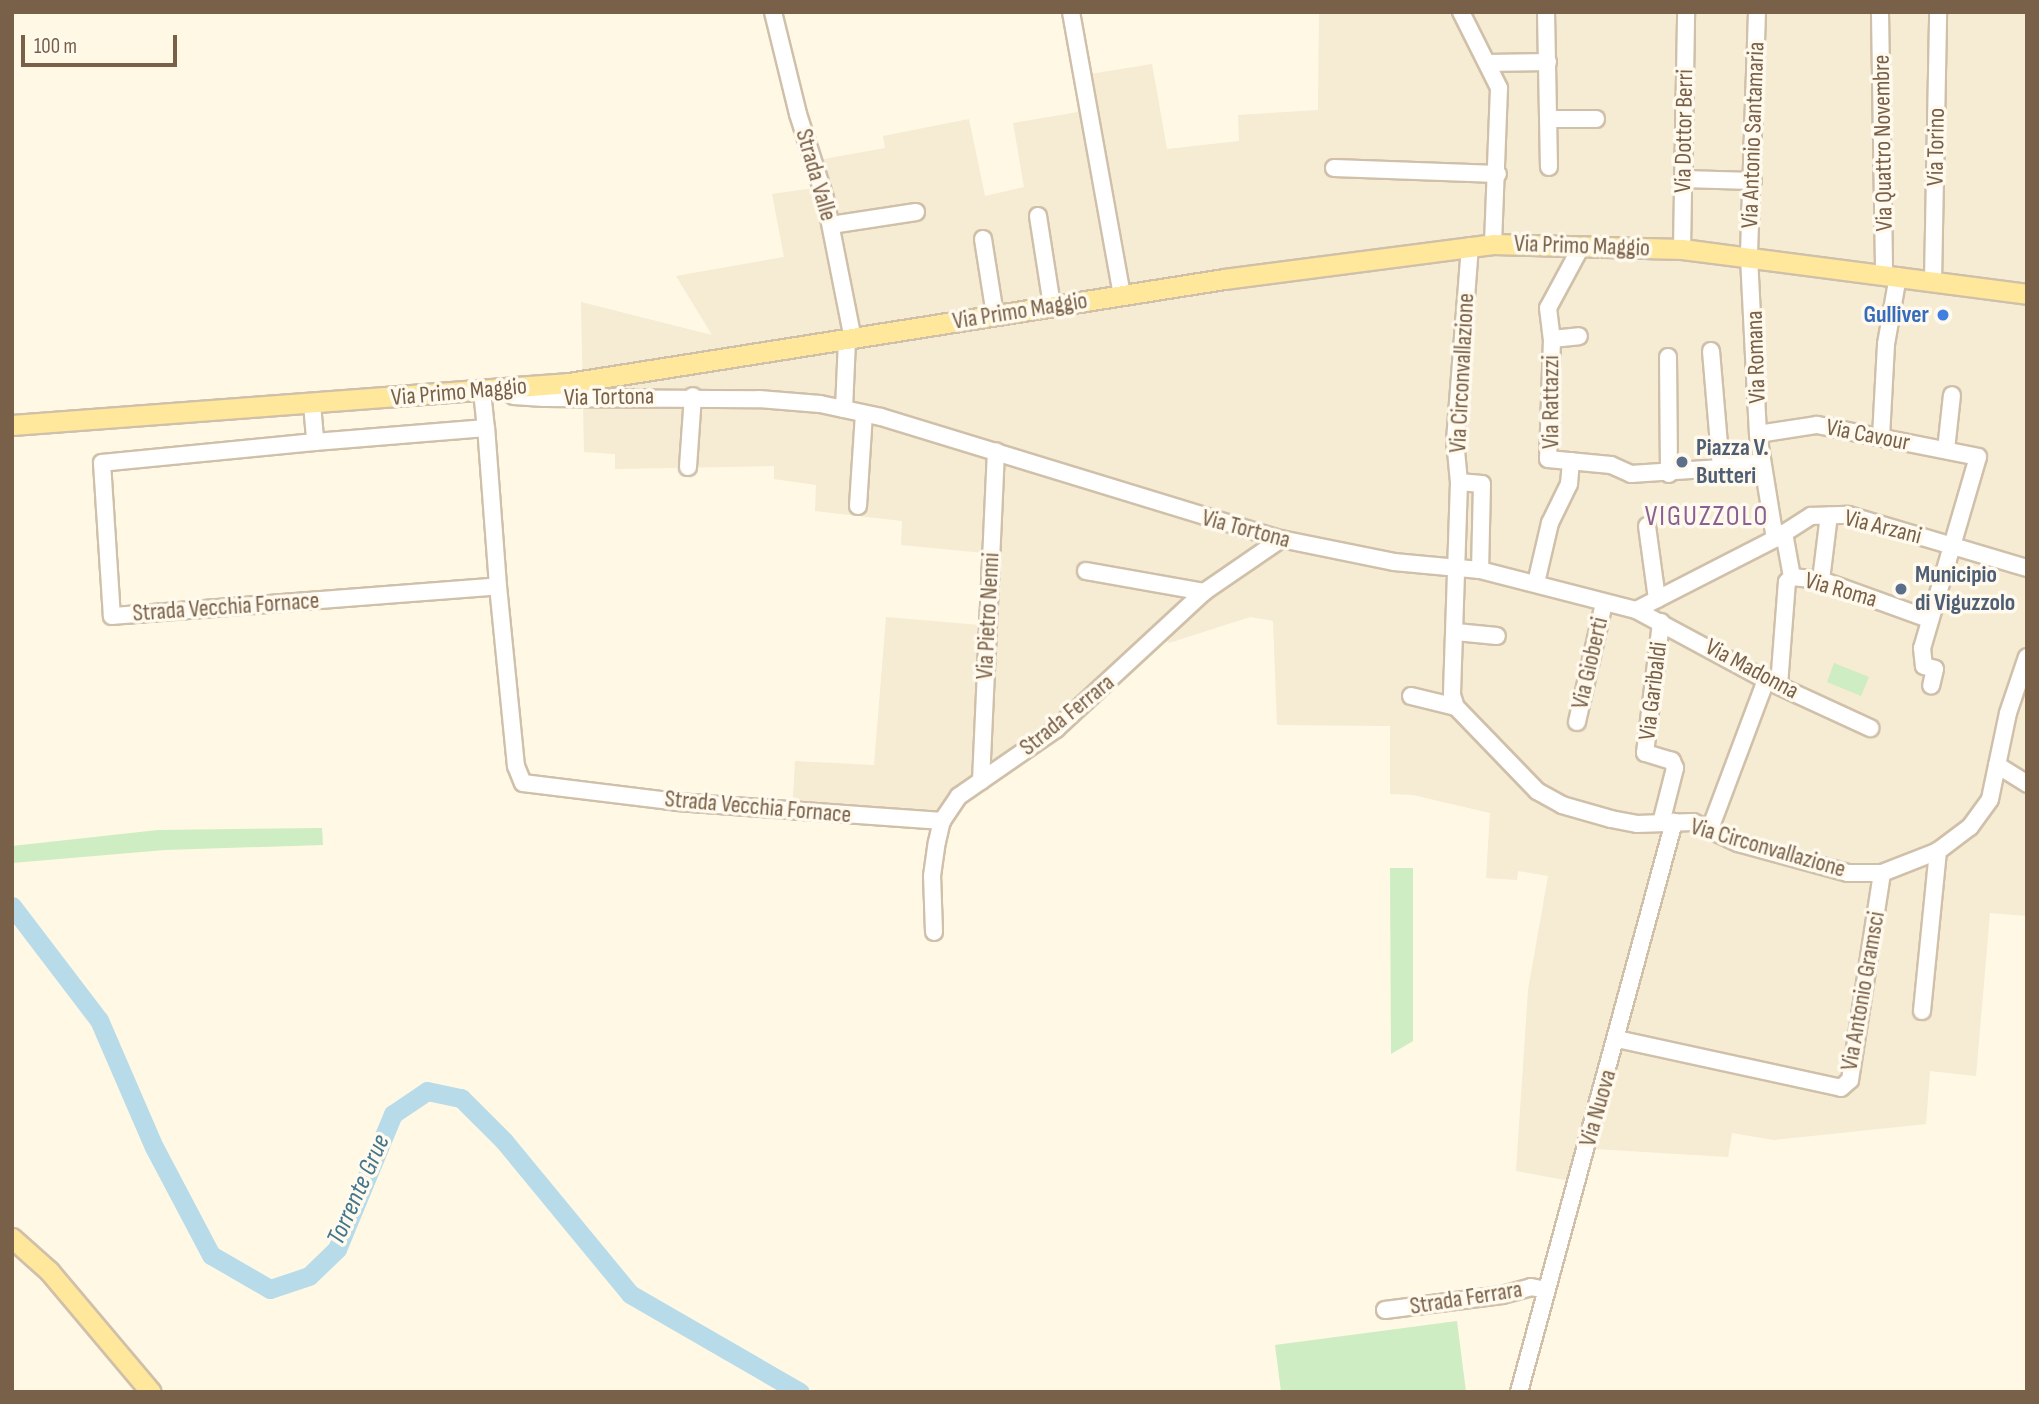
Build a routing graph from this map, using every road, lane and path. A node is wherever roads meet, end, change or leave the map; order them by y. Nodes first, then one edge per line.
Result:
1 (773, 12) edge
2 (1071, 12) edge
3 (1546, 12) edge
4 (1686, 12) edge
5 (1757, 12) edge
6 (1881, 12) edge
7 (1938, 12) edge
8 (1458, 14) edge
9 (1548, 62) junction
10 (1488, 63) junction
11 (1548, 119) junction
12 (1596, 119) dead end
13 (1549, 167) dead end
14 (1334, 168) dead end
15 (1498, 174) junction
16 (1683, 179) junction
17 (1753, 181) junction
18 (916, 212) dead end
19 (1038, 216) dead end
20 (831, 225) junction
21 (983, 239) dead end
22 (1493, 244) junction
23 (1470, 246) junction
24 (1581, 247) junction
25 (1682, 249) junction
26 (1749, 257) junction
27 (1891, 275) junction
28 (1933, 281) junction
29 (2027, 294) edge
30 (1122, 295) junction
31 (1052, 305) junction
32 (995, 315) junction
33 (1579, 336) dead end
34 (1552, 339) junction
35 (850, 340) junction
36 (1712, 351) dead end
37 (1668, 357) dead end
38 (652, 372) junction
39 (505, 389) junction
40 (482, 391) junction
41 (673, 395) junction
42 (1952, 395) dead end
43 (693, 396) junction
44 (312, 404) junction
45 (844, 410) junction
46 (864, 414) junction
47 (12, 425) edge
48 (486, 428) junction
49 (1758, 435) junction
50 (1881, 438) junction
51 (315, 442) junction
52 (1946, 450) junction
53 (996, 451) junction
54 (1571, 461) junction
55 (1761, 462) junction
56 (1720, 463) junction
57 (688, 467) dead end
58 (1669, 474) junction
59 (1459, 482) junction
60 (858, 506) dead end
61 (1829, 515) junction
62 (1647, 526) dead end
63 (1779, 536) junction
64 (1281, 539) junction
65 (1955, 548) junction
66 (2027, 568) edge
67 (1457, 569) junction
68 (1480, 570) junction
69 (1086, 571) dead end
70 (1792, 577) junction
71 (1821, 580) junction
72 (1536, 583) junction
73 (498, 586) junction
74 (1204, 592) junction
75 (1657, 598) junction
76 (1604, 603) junction
77 (1636, 610) junction
78 (1929, 619) junction
79 (1661, 622) junction
80 (1456, 632) junction
81 (1497, 636) dead end
82 (2027, 657) edge
83 (1773, 682) junction
84 (1931, 686) dead end
85 (1411, 696) dead end
86 (1456, 707) junction
87 (1577, 722) dead end
88 (1870, 728) dead end
89 (1997, 765) junction
90 (981, 781) junction
91 (2027, 784) edge
92 (942, 821) junction
93 (1667, 822) junction
94 (1710, 829) junction
95 (1938, 850) junction
96 (1882, 873) junction
97 (934, 932) dead end
98 (1922, 1011) dead end
99 (1617, 1039) junction
100 (12, 1238) edge
101 (1547, 1290) junction
102 (1385, 1310) dead end
103 (151, 1392) edge
104 (1519, 1392) edge

1 - 20 street, Strada Valle
2 - 30 street
3 - 9 street
4 - 16 street, Via Dottor Berri
5 - 17 street, Via Antonio Santamaria
6 - 27 street, Via Quattro Novembre
7 - 28 street, Via Torino
8 - 10 street
9 - 10 street
9 - 11 street
10 - 15 street
11 - 12 street
11 - 13 street
14 - 15 street
15 - 22 street
16 - 17 street
16 - 25 street, Via Dottor Berri
17 - 26 street, Via Antonio Santamaria
18 - 20 street
19 - 31 street
20 - 35 street, Strada Valle
21 - 32 street
22 - 23 main road, Via Primo Maggio
22 - 24 main road, Via Primo Maggio
23 - 30 main road, Via Primo Maggio
23 - 59 street, Via Circonvallazione
24 - 25 main road, Via Primo Maggio
24 - 34 street, Via Rattazzi
25 - 26 main road, Via Primo Maggio
26 - 27 main road, Via Primo Maggio
26 - 49 street, Via Romana
27 - 28 main road, Via Primo Maggio
27 - 50 street, Via Quattro Novembre
28 - 29 main road, Via Primo Maggio
30 - 31 main road, Via Primo Maggio
31 - 32 main road, Via Primo Maggio
32 - 35 main road, Via Primo Maggio
33 - 34 street
34 - 54 street, Via Rattazzi
35 - 38 main road, Via Primo Maggio
35 - 45 street, Strada Valle
36 - 56 street
37 - 58 street
38 - 39 main road, Via Primo Maggio
38 - 41 street, Via Tortona
39 - 40 main road, Via Primo Maggio
39 - 41 street, Via Tortona
40 - 44 main road, Via Primo Maggio
40 - 48 street
41 - 43 street, Via Tortona
42 - 52 street
43 - 45 street, Via Tortona
43 - 57 street
44 - 47 main road, Via Primo Maggio
44 - 51 street
45 - 46 street, Via Tortona
46 - 53 street, Via Tortona
46 - 60 street
48 - 51 street, Strada Vecchia Fornace
48 - 73 street, Strada Vecchia Fornace
49 - 50 street, Via Cavour
49 - 55 street, Via Romana
50 - 52 street, Via Cavour
51 - 73 street, Strada Vecchia Fornace
52 - 65 street, Via Cavour
53 - 64 street, Via Tortona
53 - 90 street, Via Pietro Nenni
54 - 58 street
54 - 72 street, Via Rattazzi
55 - 56 street
55 - 63 street, Via Romana
56 - 58 street
59 - 67 street, Via Circonvallazione
59 - 68 street
61 - 63 street, Via Arzani
61 - 65 street, Via Arzani
61 - 71 street
62 - 75 street
63 - 70 street, Via Romana
63 - 75 street, Via Arzani
64 - 67 street, Via Tortona
64 - 74 street, Strada Ferrara
65 - 66 street, Via Arzani
65 - 78 street
67 - 68 street, Via Tortona
67 - 80 street, Via Circonvallazione
68 - 72 street, Via Tortona
69 - 74 street
70 - 71 street, Via Roma
70 - 83 street
71 - 78 street, Via Roma
72 - 76 street, Via Tortona
73 - 92 street, Strada Vecchia Fornace
74 - 90 street, Strada Ferrara
75 - 77 street, Via Arzani
76 - 77 street, Via Tortona
76 - 87 street, Via Gioberti
77 - 79 street, Via Madonna
78 - 84 street
79 - 83 street, Via Madonna
79 - 93 street, Via Garibaldi
80 - 81 street
80 - 86 street, Via Circonvallazione
82 - 89 street, Via Circonvallazione
83 - 88 street, Via Madonna
83 - 94 street
85 - 86 street
86 - 93 street, Via Circonvallazione
89 - 91 street
89 - 95 street, Via Circonvallazione
90 - 92 street, Strada Ferrara
92 - 97 street, Strada Ferrara
93 - 94 street, Via Circonvallazione
93 - 99 street, Via Nuova
94 - 96 street, Via Circonvallazione
95 - 96 street, Via Circonvallazione
95 - 98 street
96 - 99 street, Via Antonio Gramsci
99 - 101 street, Via Nuova
100 - 103 main road
101 - 102 street, Strada Ferrara
101 - 104 street, Via Nuova

